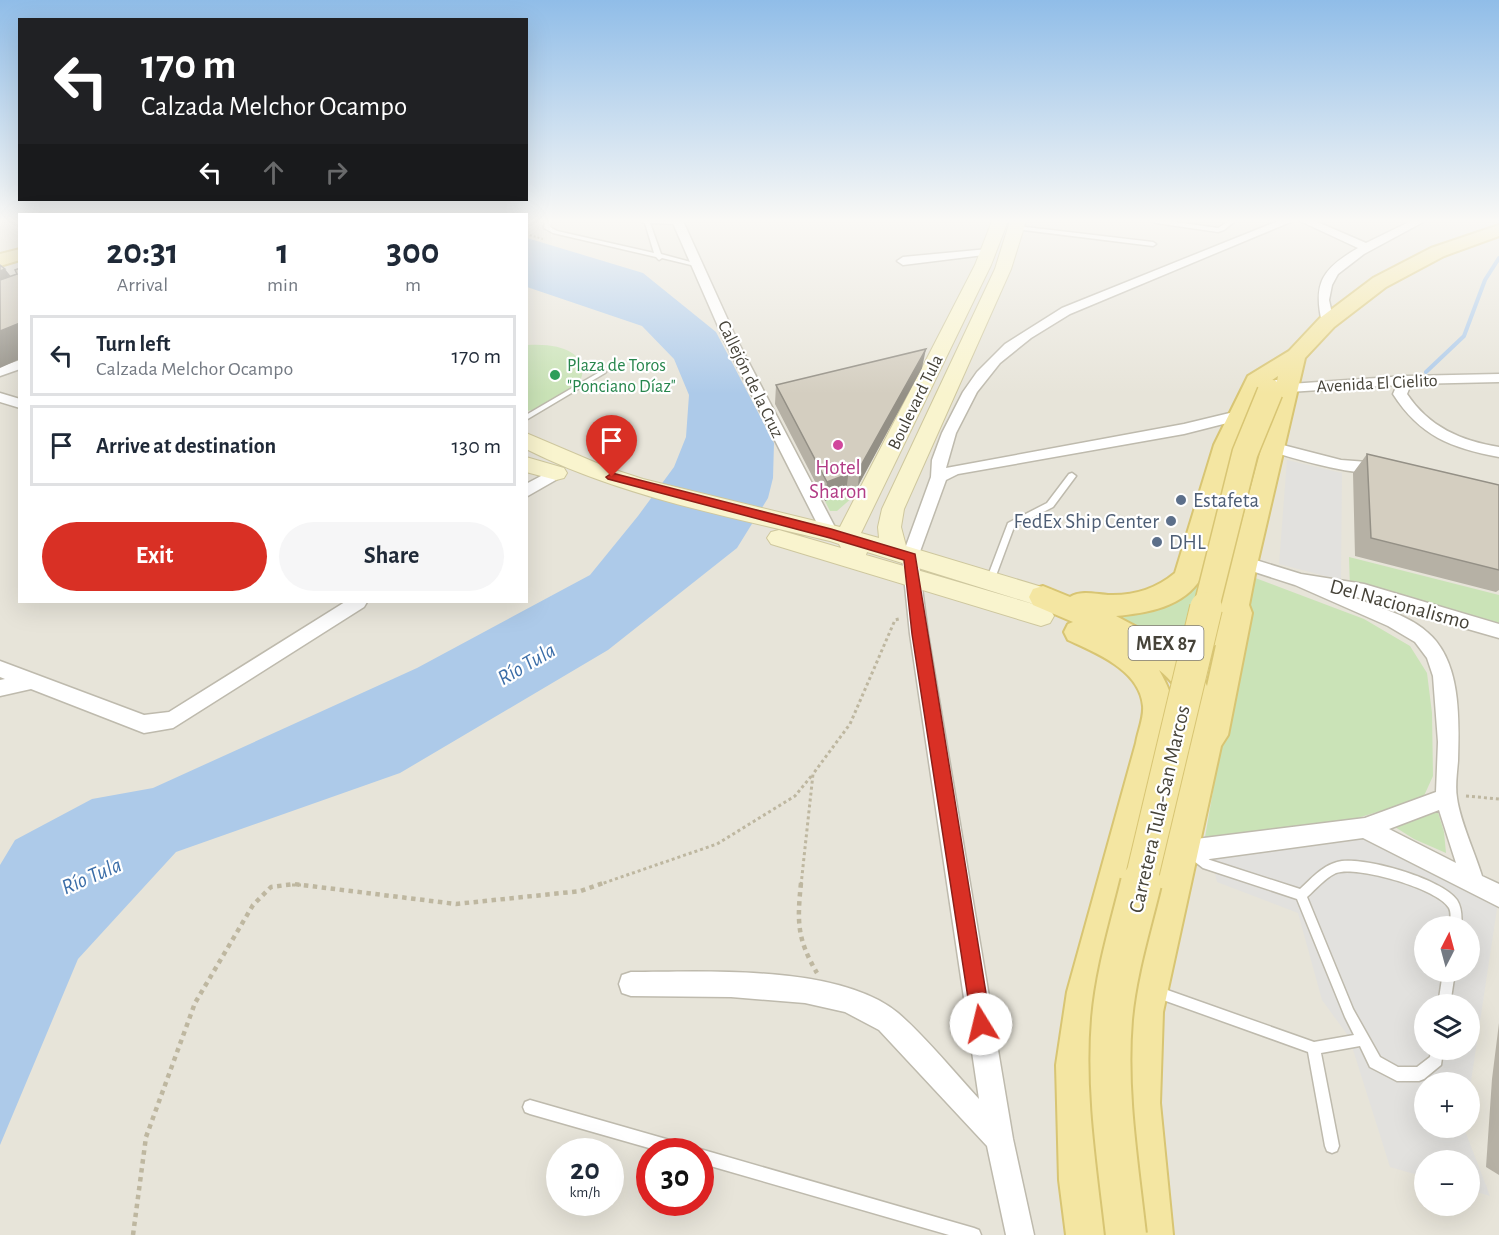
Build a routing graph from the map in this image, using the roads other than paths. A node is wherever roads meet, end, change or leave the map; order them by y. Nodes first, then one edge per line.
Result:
1 (702, 279) edge
2 (975, 279) edge
3 (999, 279) edge
4 (1146, 279) edge
5 (1330, 279) edge
6 (1386, 279) edge
7 (1328, 323) junction
8 (1295, 356) junction
9 (18, 365) edge
10 (0, 372) edge
11 (603, 372) dead end
12 (955, 375) junction
13 (1499, 378) edge
14 (976, 379) junction
15 (1406, 380) junction
16 (1273, 386) junction
17 (0, 398) edge
18 (18, 403) edge
19 (1238, 416) junction
20 (528, 417) edge
21 (528, 427) edge
22 (528, 441) edge
23 (1275, 448) junction
24 (1499, 452) edge
25 (528, 457) edge
26 (528, 464) edge
27 (562, 466) junction
28 (1398, 469) edge
29 (1072, 476) dead end
30 (939, 477) junction
31 (528, 491) edge
32 (888, 523) junction
33 (771, 527) junction
34 (1201, 534) junction
35 (851, 542) junction
36 (1243, 563) junction
37 (901, 564) junction
38 (1301, 580) junction
39 (990, 581) junction
40 (356, 603) edge
41 (1235, 603) junction
42 (1042, 606) junction
43 (1499, 631) edge
44 (1142, 640) junction
45 (0, 669) edge
46 (33, 681) junction
47 (0, 688) edge
48 (1152, 743) junction
49 (1202, 755) junction
50 (1446, 798) junction
51 (1365, 828) junction
52 (1184, 851) junction
53 (1473, 882) junction
54 (1301, 895) junction
55 (1499, 896) edge
56 (1457, 916) edge
57 (632, 984) dead end
58 (1148, 990) junction
59 (1364, 1039) junction
60 (1314, 1048) junction
61 (1436, 1060) edge
62 (530, 1107) dead end
63 (638, 1138) edge
64 (999, 1139) junction
65 (1332, 1146) dead end
66 (714, 1160) edge
67 (974, 1235) edge
68 (1020, 1235) edge
69 (1089, 1235) edge
70 (1126, 1235) edge
71 (1150, 1235) edge

1 - 35 street, Callejón de la Cruz
2 - 35 main road, Boulevard Tula
3 - 12 main road, Boulevard Tula
4 - 14 street
5 - 7 street
6 - 7 main road
7 - 8 main road
8 - 16 main road
8 - 16 main road, MEX 87
9 - 10 street
11 - 20 lane
12 - 14 street
12 - 32 main road, Boulevard Tula
13 - 15 street, Avenida El Cielito
14 - 30 street
15 - 16 street, Avenida El Cielito
15 - 24 street
16 - 19 main road, MEX 87
16 - 23 main road, MEX 87
16 - 70 main road, Carretera Tula-San Marcos, bridge
17 - 18 street
19 - 30 street
19 - 34 main road, MEX 87
21 - 27 main road
22 - 27 main road
23 - 28 street
23 - 36 main road, MEX 87
25 - 27 main road
26 - 27 main road
27 - 31 street
27 - 33 main road
29 - 39 lane
30 - 37 street
32 - 35 main road, Boulevard Tula
32 - 37 main road
33 - 35 main road
33 - 37 main road
34 - 36 street
34 - 42 main road, MEX 87
35 - 37 main road
36 - 38 street
36 - 41 main road, MEX 87
37 - 39 main road
37 - 42 main road
37 - 64 street
38 - 43 street, Del Nacionalismo
38 - 50 street
39 - 42 main road
40 - 46 street
41 - 44 main road, MEX 87
41 - 49 main road
42 - 44 main road
42 - 48 main road
44 - 49 main road
45 - 46 street
46 - 47 street
48 - 49 main road
48 - 69 main road
49 - 52 main road
50 - 51 street
50 - 53 street
51 - 52 street
51 - 53 street
52 - 54 lane
52 - 58 main road
53 - 55 street
54 - 56 lane
54 - 59 lane
57 - 64 street
58 - 60 lane
58 - 71 main road
59 - 60 lane
59 - 61 lane
60 - 65 lane
62 - 63 lane
64 - 68 street
66 - 67 lane

